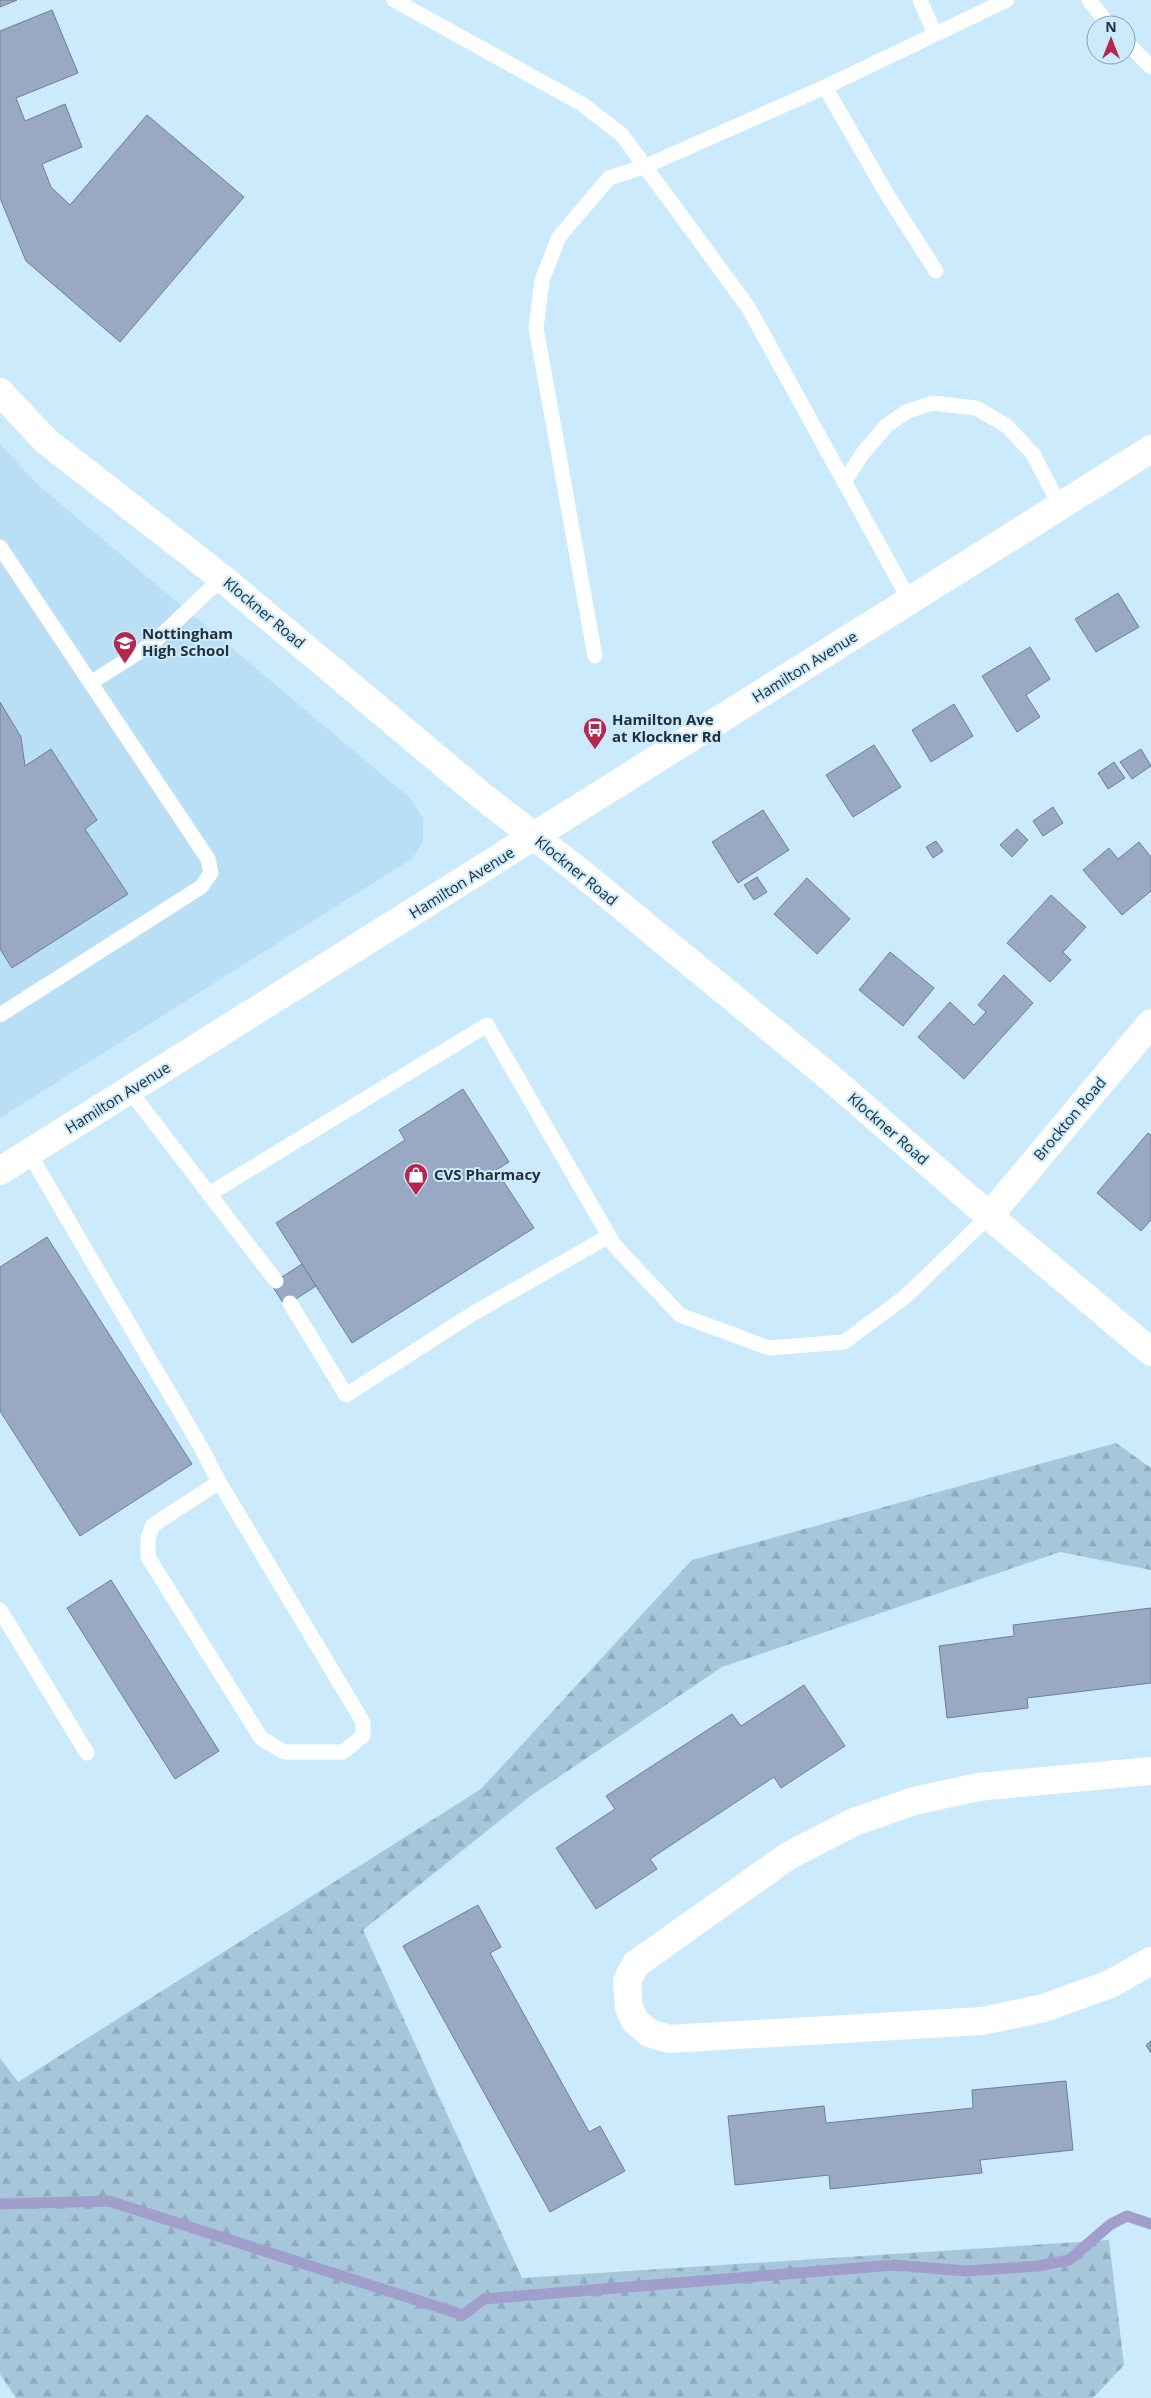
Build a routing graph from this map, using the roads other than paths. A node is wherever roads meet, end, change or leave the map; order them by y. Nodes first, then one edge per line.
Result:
1 (394, 0) edge
2 (920, 0) edge
3 (1007, 0) edge
4 (1089, 0) edge
5 (1101, 15) edge
6 (935, 34) junction
7 (1136, 52) edge
8 (1151, 67) edge
9 (825, 87) junction
10 (646, 166) junction
11 (936, 270) dead end
12 (0, 392) edge
13 (1151, 449) edge
14 (844, 482) junction
15 (1060, 506) junction
16 (0, 547) edge
17 (222, 578) junction
18 (910, 601) junction
19 (595, 656) dead end
20 (92, 682) junction
21 (535, 837) junction
22 (0, 1015) edge
23 (1151, 1023) edge
24 (130, 1091) junction
25 (29, 1153) junction
26 (0, 1171) edge
27 (209, 1194) junction
28 (989, 1216) junction
29 (609, 1236) junction
30 (276, 1281) dead end
31 (290, 1303) dead end
32 (1151, 1352) edge
33 (219, 1482) junction
34 (0, 1610) edge
35 (87, 1753) dead end
36 (1151, 1771) edge
37 (1151, 1961) edge

1 - 10 lane
2 - 6 lane
3 - 6 lane
4 - 5 lane
6 - 9 lane
7 - 8 lane
9 - 10 lane
9 - 11 lane
10 - 14 lane
10 - 19 lane
12 - 17 main road, Klockner Road
13 - 15 main road, Hamilton Avenue
14 - 15 lane
14 - 18 lane
15 - 18 main road, Hamilton Avenue
16 - 20 lane
17 - 20 lane
17 - 21 main road, Klockner Road
18 - 21 main road, Hamilton Avenue
20 - 22 lane
21 - 24 main road, Hamilton Avenue
21 - 28 main road, Klockner Road
23 - 28 main road, Brockton Road
24 - 25 main road, Hamilton Avenue
24 - 27 lane
25 - 26 main road, Hamilton Avenue
25 - 33 lane
27 - 29 lane
27 - 30 lane
28 - 29 lane
28 - 32 main road, Klockner Road
29 - 31 lane
33 - 33 lane
34 - 35 lane
36 - 37 main road

